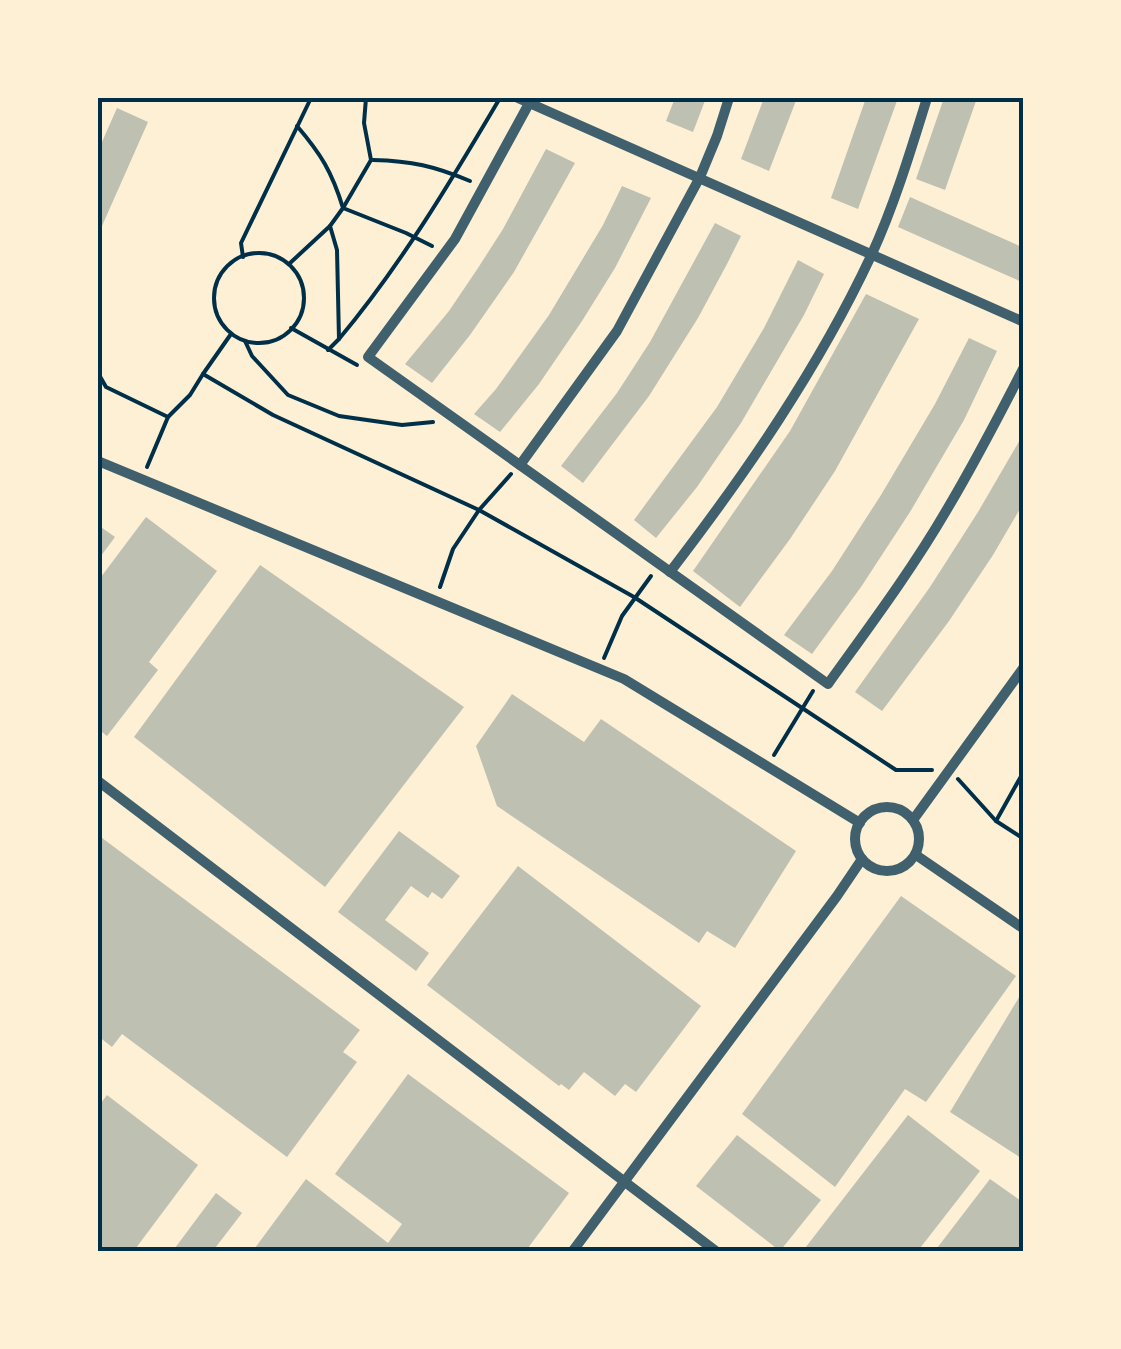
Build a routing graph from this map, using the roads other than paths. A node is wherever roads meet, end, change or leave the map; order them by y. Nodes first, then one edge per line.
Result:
1 (518, 98) edge
2 (729, 98) edge
3 (926, 98) edge
4 (531, 100) edge
5 (700, 177) junction
6 (872, 254) junction
7 (1024, 322) edge
8 (1024, 367) edge
9 (98, 462) edge
10 (520, 464) junction
11 (670, 572) junction
12 (1024, 667) edge
13 (98, 781) edge
14 (913, 820) junction
15 (860, 823) junction
16 (916, 855) junction
17 (862, 859) junction
18 (1024, 929) edge
19 (625, 1182) junction
20 (572, 1252) edge
21 (717, 1252) edge

1 - 4 street
2 - 5 street
3 - 6 street
4 - 5 street
4 - 10 street
5 - 6 street
5 - 10 street
6 - 7 street
6 - 11 street
8 - 11 street
9 - 15 street
10 - 11 street
12 - 14 street
13 - 19 street
14 - 15 street
14 - 16 street
15 - 17 street
16 - 17 street
16 - 18 street
17 - 19 street
19 - 20 street
19 - 21 street

